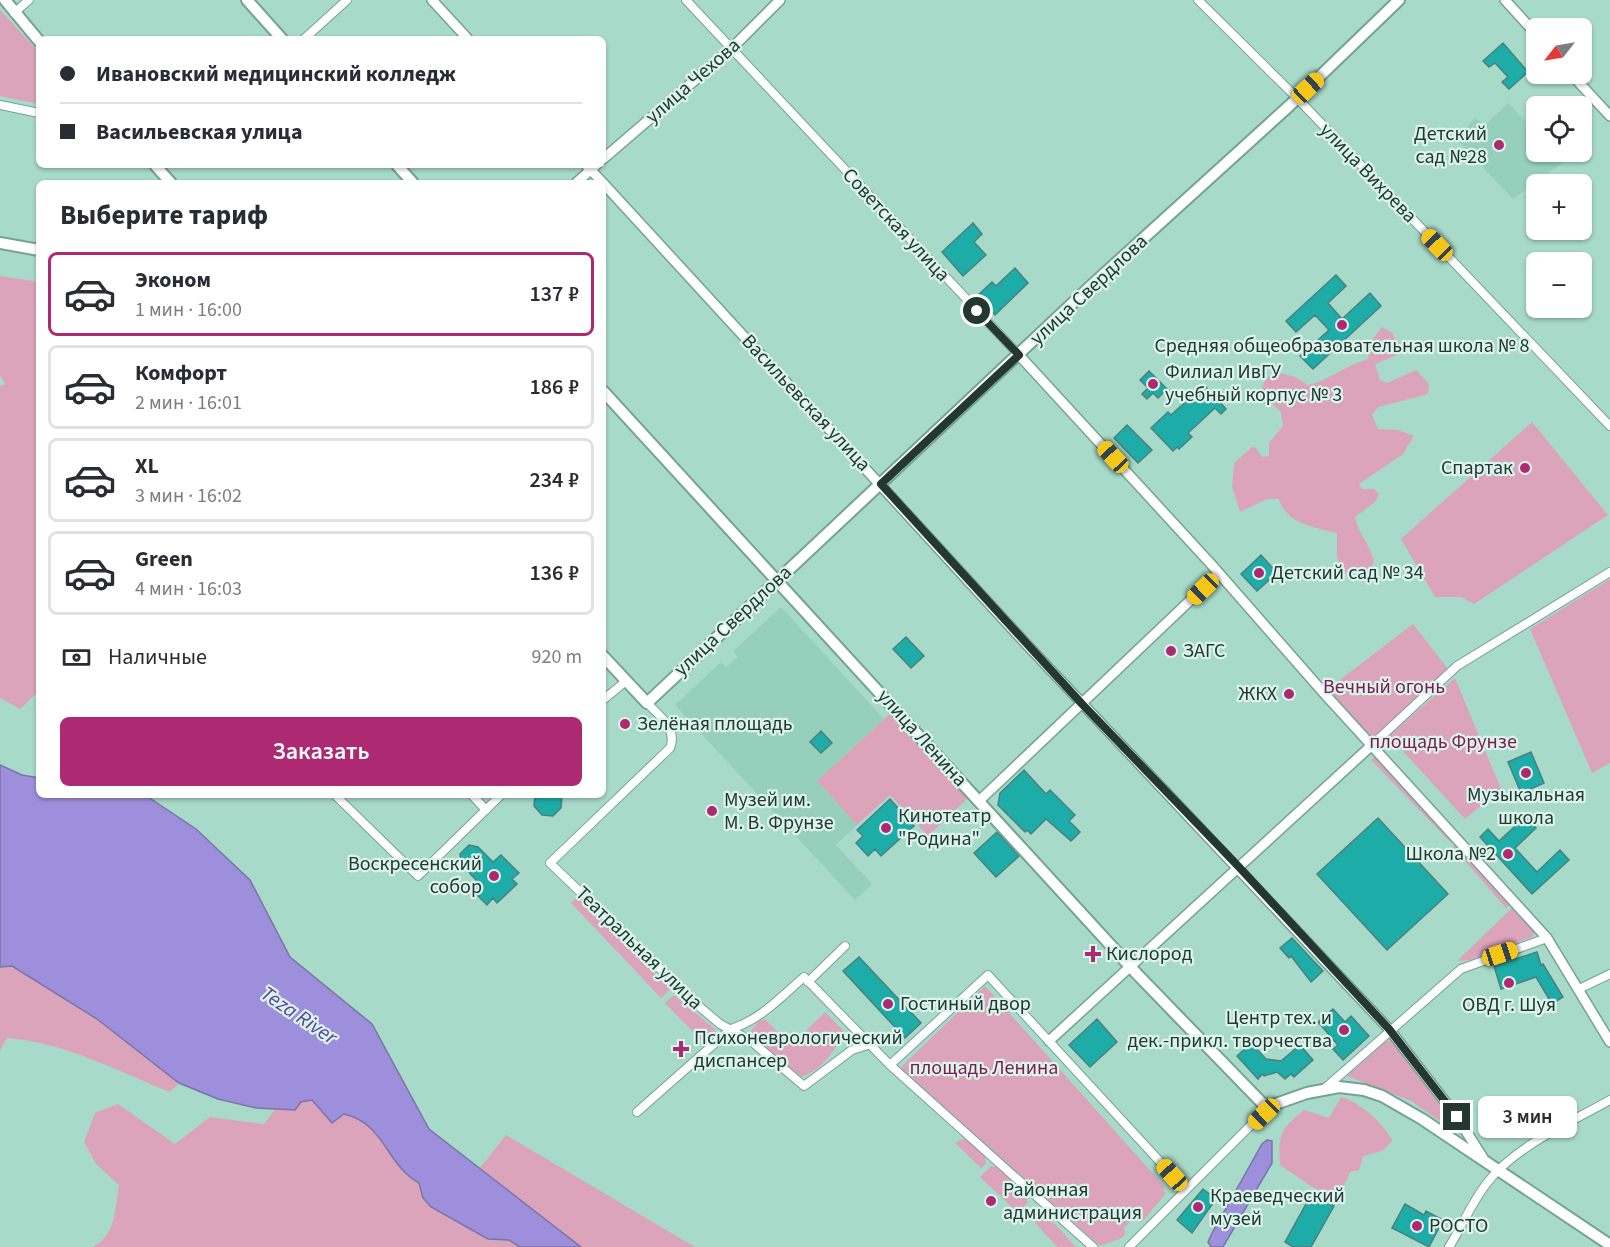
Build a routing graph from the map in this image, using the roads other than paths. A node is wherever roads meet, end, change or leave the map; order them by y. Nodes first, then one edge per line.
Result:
1 (29, 0) edge
2 (247, 0) edge
3 (347, 0) edge
4 (432, 0) edge
5 (686, 0) edge
6 (780, 0) edge
7 (1198, 0) edge
8 (1399, 0) edge
9 (1506, 0) edge
10 (4, 2) edge
11 (14, 13) junction
12 (1526, 23) edge
13 (279, 36) edge
14 (307, 36) edge
15 (465, 36) edge
16 (36, 38) edge
17 (731, 50) junction
18 (1580, 84) edge
19 (1297, 98) junction
20 (0, 105) edge
21 (36, 112) edge
22 (1610, 116) edge
23 (606, 156) edge
24 (158, 168) edge
25 (400, 168) edge
26 (590, 168) edge
27 (168, 180) edge
28 (410, 180) edge
29 (579, 180) edge
30 (606, 186) edge
31 (0, 243) edge
32 (36, 249) edge
33 (1019, 355) junction
34 (606, 394) edge
35 (1610, 426) edge
36 (881, 484) junction
37 (1610, 572) edge
38 (1219, 573) junction
39 (776, 580) junction
40 (606, 659) edge
41 (626, 681) junction
42 (606, 698) edge
43 (647, 703) junction
44 (1082, 704) junction
45 (1372, 745) junction
46 (338, 798) edge
47 (475, 798) edge
48 (498, 798) edge
49 (979, 801) junction
50 (486, 810) junction
51 (1239, 867) junction
52 (1547, 938) junction
53 (845, 946) dead end
54 (1130, 967) junction
55 (1610, 974) edge
56 (806, 980) junction
57 (1579, 989) junction
58 (731, 1029) junction
59 (1389, 1029) junction
60 (1049, 1041) junction
61 (1610, 1042) edge
62 (868, 1045) junction
63 (890, 1065) junction
64 (1324, 1089) junction
65 (1610, 1100) edge
66 (1270, 1106) junction
67 (637, 1112) dead end
68 (1485, 1162) junction
69 (1498, 1170) junction
70 (1186, 1190) junction
71 (1610, 1245) edge
72 (1093, 1247) edge
73 (1129, 1247) edge
74 (1449, 1247) edge

1 - 11 street
2 - 13 main road
3 - 14 street
4 - 15 street
5 - 17 street, Советская улица
6 - 17 street, улица Чехова
7 - 19 street, улица Вихрева
8 - 19 main road, улица Свердлова
9 - 12 street
10 - 11 main road
11 - 16 main road
17 - 23 street, улица Чехова
17 - 33 street, Советская улица
18 - 22 street
19 - 33 main road, улица Свердлова
19 - 35 street, улица Вихрева
20 - 21 street
24 - 27 main road
25 - 28 main road
26 - 29 street
30 - 36 street, Васильевская улица
31 - 32 main road
33 - 36 main road, улица Свердлова
33 - 38 street, Советская улица
34 - 39 main road, улица Ленина
36 - 39 main road, улица Свердлова
36 - 44 street, Васильевская улица
37 - 45 street
38 - 44 street
38 - 45 street, Советская улица
39 - 43 main road, улица Свердлова
39 - 49 main road, улица Ленина
40 - 41 main road
41 - 42 street
41 - 43 main road
43 - 58 street, Театральная улица
44 - 49 street
44 - 51 street, Васильевская улица
45 - 51 street
45 - 52 street
46 - 50 street
47 - 50 street
48 - 50 street
49 - 54 main road, улица Ленина
51 - 54 street
51 - 59 street, Васильевская улица
52 - 57 street
52 - 59 street
53 - 56 street
54 - 60 street
54 - 66 main road, улица Ленина
55 - 57 street
56 - 58 street
56 - 62 street
57 - 61 street
58 - 62 street, Театральная улица
58 - 67 street
59 - 64 street
59 - 68 street, Васильевская улица
60 - 63 street
60 - 70 street
62 - 63 street
63 - 72 street
64 - 66 main road
64 - 68 main road
65 - 69 street
66 - 70 street
68 - 69 main road
69 - 71 main road
69 - 74 street
70 - 73 street

